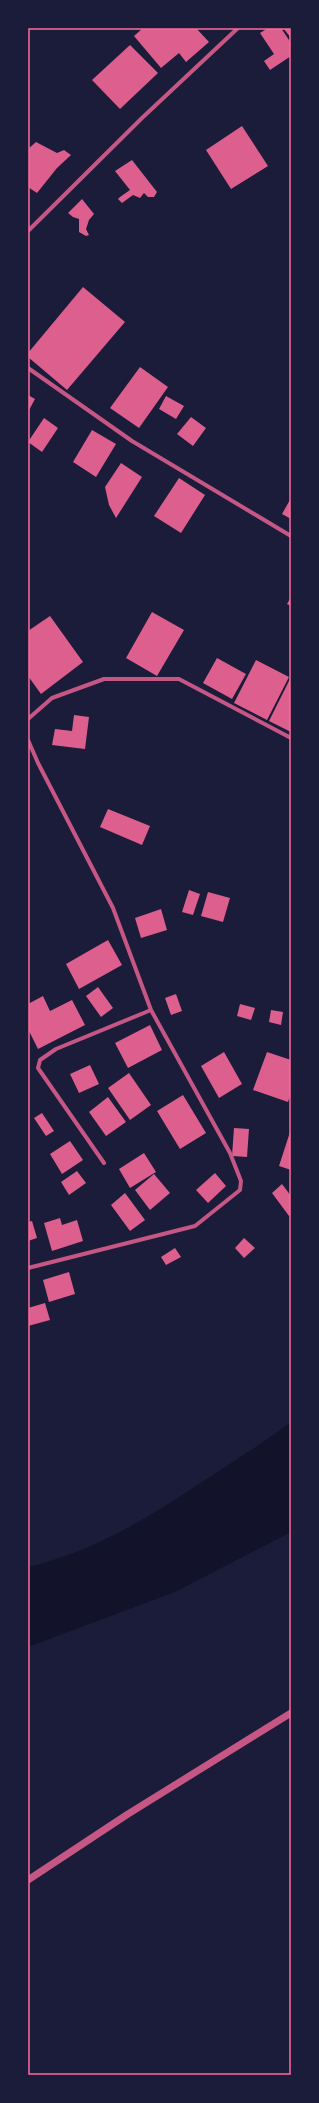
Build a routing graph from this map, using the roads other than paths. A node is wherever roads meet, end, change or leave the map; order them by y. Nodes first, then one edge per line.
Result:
1 (238, 28) edge
2 (28, 231) edge
3 (28, 368) edge
4 (291, 536) edge
5 (28, 719) edge
6 (291, 738) edge
7 (28, 740) edge
8 (151, 1010) junction
9 (104, 1162) dead end
10 (28, 1268) edge
11 (291, 1713) edge
12 (28, 1880) edge

1 - 2 street
3 - 4 street
5 - 6 street
7 - 8 street
8 - 9 street
8 - 10 street
11 - 12 street

